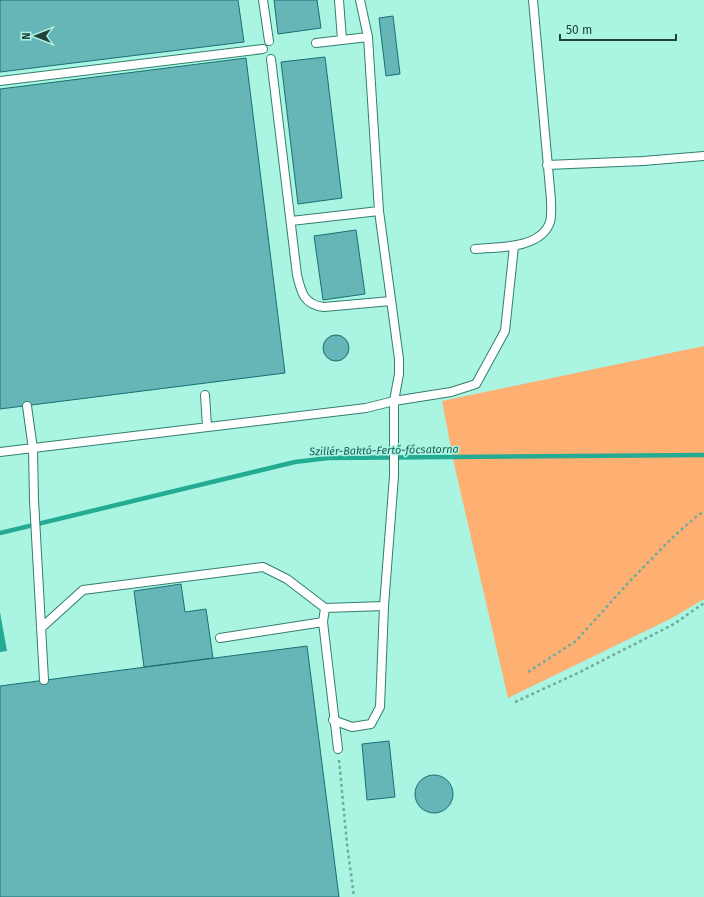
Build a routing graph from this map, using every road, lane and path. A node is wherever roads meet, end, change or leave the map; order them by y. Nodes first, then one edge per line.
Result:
1 (263, 0) edge
2 (339, 0) edge
3 (360, 0) edge
4 (533, 0) edge
5 (368, 37) junction
6 (342, 40) junction
7 (269, 41) dead end
8 (316, 43) dead end
9 (263, 49) dead end
10 (272, 60) dead end
11 (0, 81) edge
12 (704, 156) edge
13 (547, 165) junction
14 (379, 211) junction
15 (291, 221) junction
16 (514, 246) junction
17 (474, 249) dead end
18 (391, 301) junction
19 (205, 395) dead end
20 (394, 401) junction
21 (27, 406) dead end
22 (207, 426) junction
23 (33, 449) junction
24 (0, 452) edge
25 (704, 512) edge
26 (704, 603) edge
27 (384, 606) junction
28 (325, 608) junction
29 (323, 622) junction
30 (41, 628) junction
31 (220, 638) dead end
32 (528, 672) dead end
33 (44, 680) dead end
34 (515, 702) dead end
35 (333, 720) junction
36 (338, 749) joint
37 (354, 897) edge

1 - 7 lane
2 - 6 lane
3 - 5 lane
4 - 13 lane
5 - 6 lane
5 - 14 lane
6 - 8 lane
9 - 11 lane
10 - 15 lane
12 - 13 lane
13 - 16 lane
14 - 15 lane
14 - 18 lane
15 - 18 lane
16 - 17 lane
16 - 20 lane
18 - 20 lane
19 - 22 lane
20 - 22 lane
20 - 27 lane
21 - 23 lane
22 - 23 lane
23 - 24 lane
23 - 30 lane
25 - 32 path
26 - 34 path
27 - 28 lane
27 - 35 lane
28 - 29 lane
28 - 30 lane
29 - 31 lane
29 - 35 lane
30 - 33 lane
35 - 36 lane
36 - 37 path

